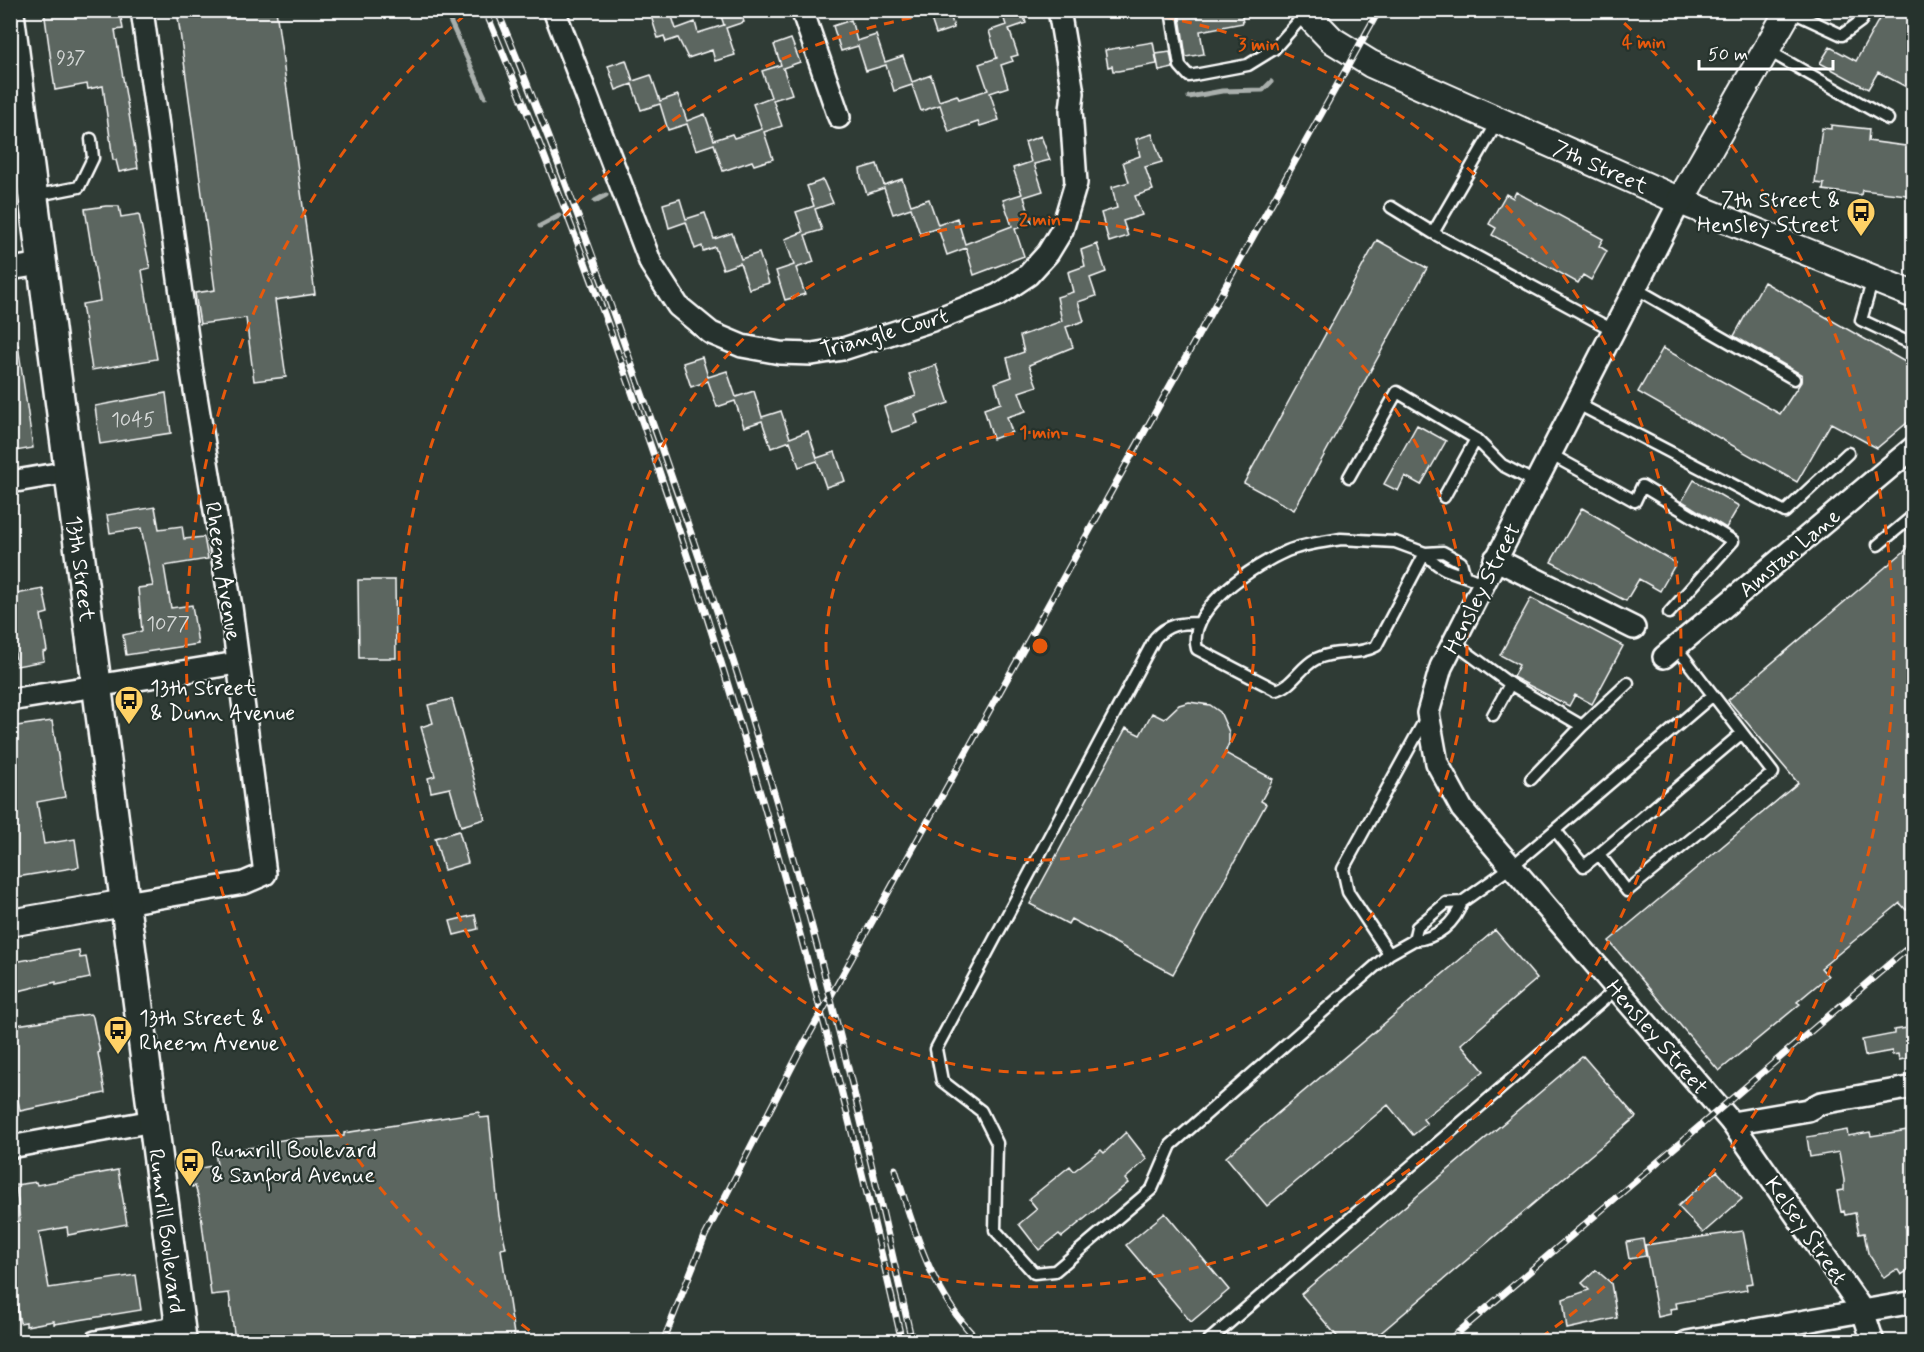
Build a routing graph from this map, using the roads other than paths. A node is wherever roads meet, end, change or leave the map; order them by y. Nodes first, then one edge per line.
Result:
1 (142, 10) edge
2 (554, 10) edge
3 (801, 10) edge
4 (1059, 10) edge
5 (1171, 10) edge
6 (1867, 10) edge
7 (1789, 11) edge
8 (1304, 12) edge
9 (10, 17) edge
10 (1767, 50) junction
11 (13, 54) edge
12 (839, 117) dead end
13 (1888, 119) dead end
14 (1498, 121) junction
15 (91, 139) dead end
16 (19, 144) edge
17 (33, 196) junction
18 (1680, 201) junction
19 (1392, 207) dead end
20 (1433, 233) junction
21 (41, 264) junction
22 (10, 269) edge
23 (1874, 279) junction
24 (1635, 288) junction
25 (1914, 295) edge
26 (1614, 330) junction
27 (1914, 345) edge
28 (1794, 379) dead end
29 (1576, 403) junction
30 (1476, 439) junction
31 (1848, 453) dead end
32 (1550, 454) junction
33 (1911, 454) edge
34 (69, 472) junction
35 (1349, 477) dead end
36 (10, 482) edge
37 (1535, 482) junction
38 (1444, 497) dead end
39 (1914, 515) edge
40 (1878, 545) dead end
41 (1425, 553) junction
42 (1495, 559) junction
43 (1483, 584) junction
44 (1669, 613) dead end
45 (1198, 623) junction
46 (1634, 628) dead end
47 (1453, 642) junction
48 (1670, 652) joint
49 (237, 663) junction
50 (1628, 683) dead end
51 (1509, 684) junction
52 (97, 685) junction
53 (1713, 695) junction
54 (10, 700) edge
55 (1428, 714) junction
56 (1493, 715) dead end
57 (1582, 726) junction
58 (1742, 733) junction
59 (1531, 779) dead end
60 (1555, 830) junction
61 (1599, 854) junction
62 (1511, 867) junction
63 (1462, 902) junction
64 (125, 903) junction
65 (10, 923) edge
66 (1414, 940) junction
67 (1389, 954) junction
68 (1616, 988) junction
69 (1914, 1087) edge
70 (153, 1121) junction
71 (1732, 1124) junction
72 (10, 1147) edge
73 (1914, 1302) edge
74 (1863, 1311) junction
75 (181, 1334) edge
76 (95, 1341) edge
77 (1207, 1341) edge
78 (1687, 1341) edge
79 (1873, 1341) edge

1 - 49 street, Rheem Avenue
2 - 4 street, Triangle Court
3 - 12 street
5 - 8 lane
6 - 7 lane
7 - 10 street, Hensley Street
8 - 14 street, 7th Street
9 - 11 main road, 13th Street
10 - 13 lane
10 - 18 street, Hensley Street
11 - 16 main road, 13th Street
14 - 18 street, 7th Street
14 - 20 lane
15 - 17 lane
16 - 17 main road, 13th Street
17 - 21 main road, 13th Street
18 - 23 street, 7th Street
18 - 24 street, Hensley Street
19 - 20 lane
20 - 26 lane
21 - 22 street
21 - 34 main road, 13th Street
23 - 25 street, 7th Street
23 - 27 lane
24 - 26 street, Hensley Street
24 - 28 lane
26 - 29 street, Hensley Street
29 - 31 lane
29 - 32 street, Hensley Street
30 - 35 lane
30 - 37 lane
30 - 38 lane
32 - 37 street, Hensley Street
32 - 44 lane
33 - 48 street, Amstan Lane
34 - 36 street
34 - 52 main road, 13th Street
37 - 42 street, Hensley Street
39 - 40 lane
41 - 43 lane
41 - 45 lane
41 - 45 lane
42 - 43 street, Hensley Street
42 - 46 street
43 - 47 street, Hensley Street
45 - 67 lane
47 - 51 lane
47 - 55 street, Hensley Street
48 - 53 lane
49 - 52 street
49 - 64 street, Rheem Avenue
50 - 57 lane
51 - 56 lane
51 - 57 lane
52 - 54 street
52 - 64 main road, 13th Street
53 - 58 lane
53 - 60 lane
55 - 62 street, Hensley Street
55 - 67 lane
57 - 59 lane
58 - 61 lane
58 - 61 lane
60 - 61 lane
60 - 62 lane
62 - 63 lane
62 - 68 street, Hensley Street
63 - 66 lane
63 - 66 lane
64 - 65 street, Rheem Avenue
64 - 70 main road, 13th Street
66 - 67 lane
68 - 71 street, Hensley Street
68 - 77 lane
69 - 71 street
70 - 72 street
70 - 75 main road, Rumrill Boulevard
71 - 74 street, Kelsey Street
73 - 74 street
74 - 78 street
74 - 79 street, Kelsey Street
75 - 76 street

